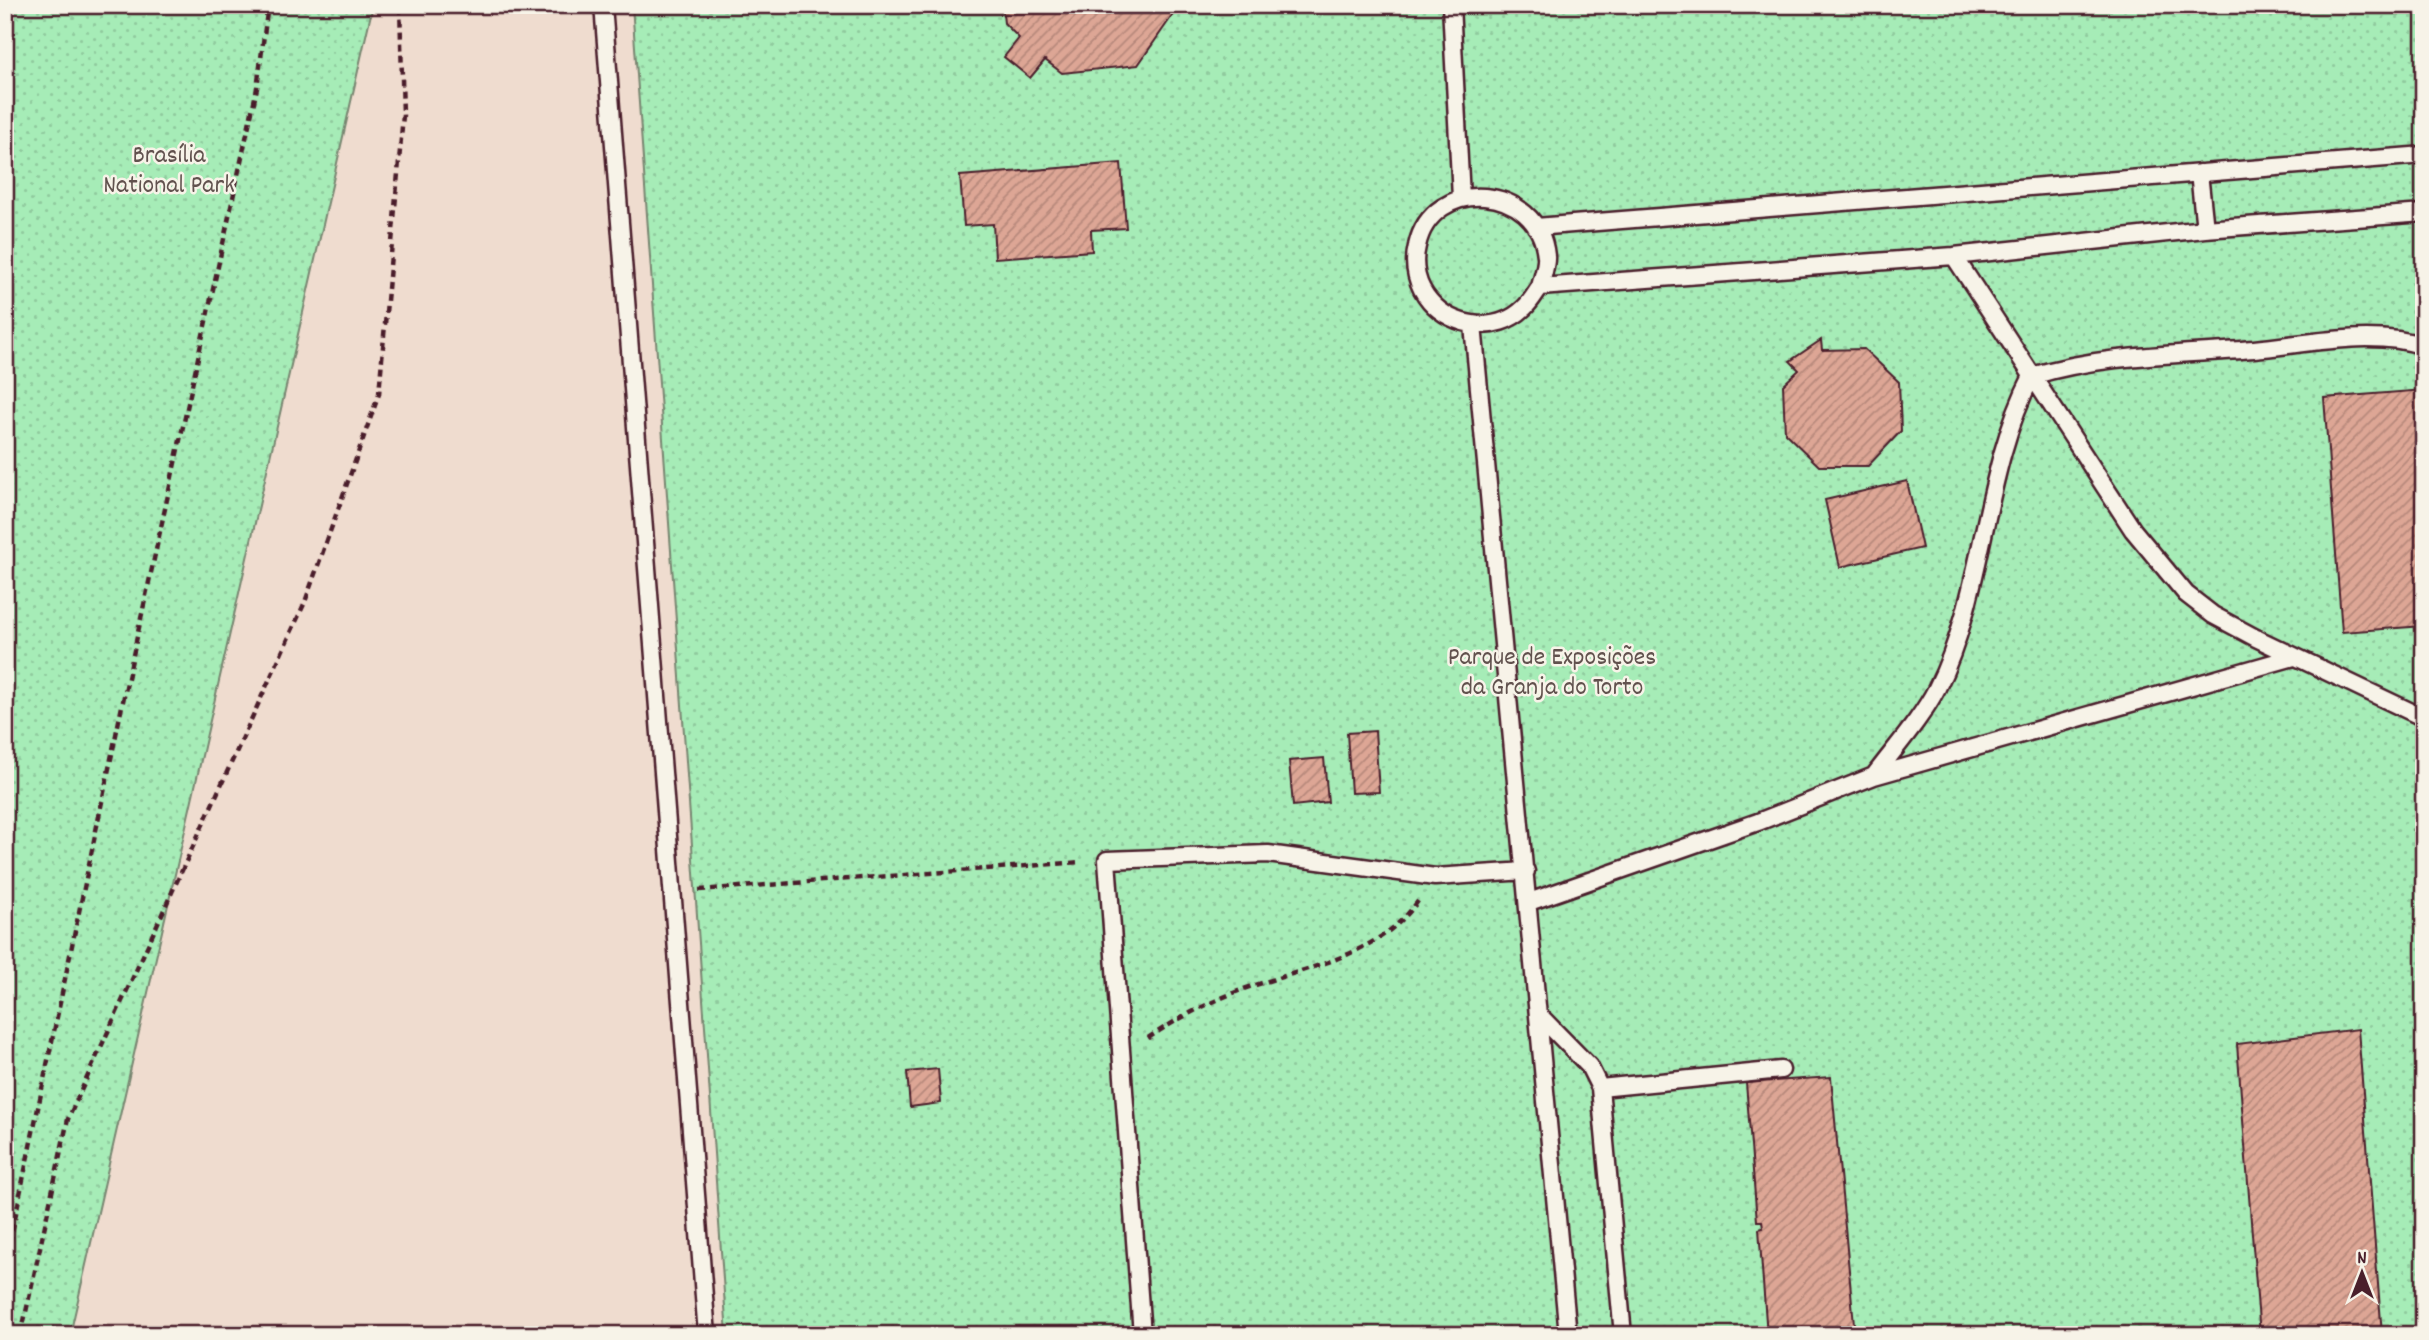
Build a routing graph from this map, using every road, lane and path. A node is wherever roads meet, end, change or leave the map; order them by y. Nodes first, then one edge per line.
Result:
1 (268, 5) edge
2 (400, 5) edge
3 (603, 5) edge
4 (1451, 5) edge
5 (2424, 155) edge
6 (2199, 173) junction
7 (1461, 198) junction
8 (2424, 213) edge
9 (1536, 227) junction
10 (2205, 229) junction
11 (1954, 256) junction
12 (1540, 287) junction
13 (1473, 325) junction
14 (2424, 346) edge
15 (2032, 376) junction
16 (2294, 657) junction
17 (2424, 718) edge
18 (1874, 776) junction
19 (1107, 860) junction
20 (1525, 871) junction
21 (1434, 877) junction
22 (672, 892) junction
23 (1529, 902) junction
24 (1541, 1017) junction
25 (1121, 1056) junction
26 (1781, 1070) dead end
27 (1600, 1088) junction
28 (5, 1266) edge
29 (21, 1335) edge
30 (707, 1335) edge
31 (1142, 1335) edge
32 (1568, 1335) edge
33 (1623, 1335) edge

1 - 28 path
2 - 29 path
3 - 22 lane
4 - 7 lane
5 - 6 lane
6 - 9 lane
6 - 10 lane
7 - 9 lane
7 - 13 lane
8 - 10 lane
9 - 12 lane
10 - 11 lane
11 - 12 lane
11 - 15 lane
12 - 13 lane
13 - 20 lane
14 - 15 lane
15 - 16 lane
15 - 18 lane
16 - 17 lane
16 - 18 lane
18 - 23 lane
19 - 21 lane
19 - 22 path
19 - 25 lane
20 - 21 lane
20 - 23 lane
21 - 25 path
22 - 30 lane
23 - 24 lane
24 - 27 lane
24 - 32 lane
25 - 31 lane
26 - 27 lane
27 - 33 lane

